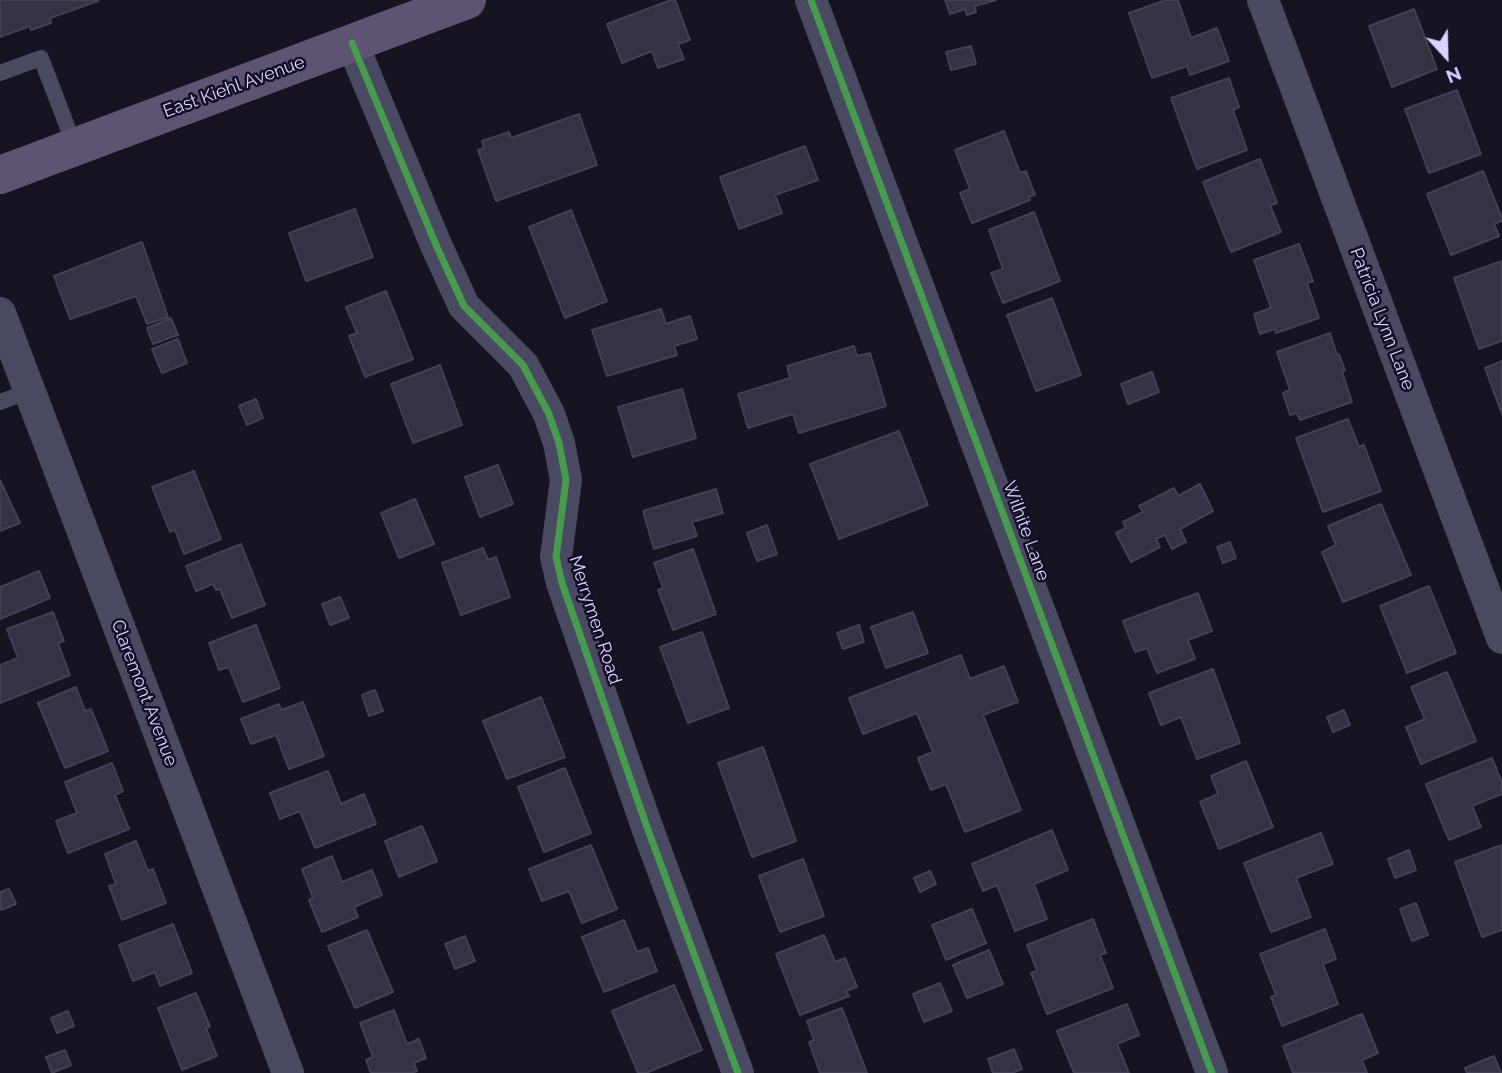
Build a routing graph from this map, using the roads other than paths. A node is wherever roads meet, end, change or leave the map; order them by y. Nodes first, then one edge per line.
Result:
1 (467, 0) edge
2 (811, 0) edge
3 (1263, 0) edge
4 (352, 43) junction
5 (0, 74) edge
6 (75, 147) junction
7 (0, 175) edge
8 (0, 313) edge
9 (30, 391) junction
10 (0, 402) edge
11 (1502, 638) edge
12 (288, 1073) edge
13 (738, 1073) edge
14 (1212, 1073) edge

1 - 4 main road, East Kiehl Avenue
2 - 14 street, Wilhite Lane
3 - 11 street, Patricia Lynn Lane
4 - 6 main road, East Kiehl Avenue
4 - 13 street, Merrymen Road
5 - 6 lane
6 - 7 main road, East Kiehl Avenue
8 - 9 street, Claremont Avenue
9 - 10 lane
9 - 12 street, Claremont Avenue

